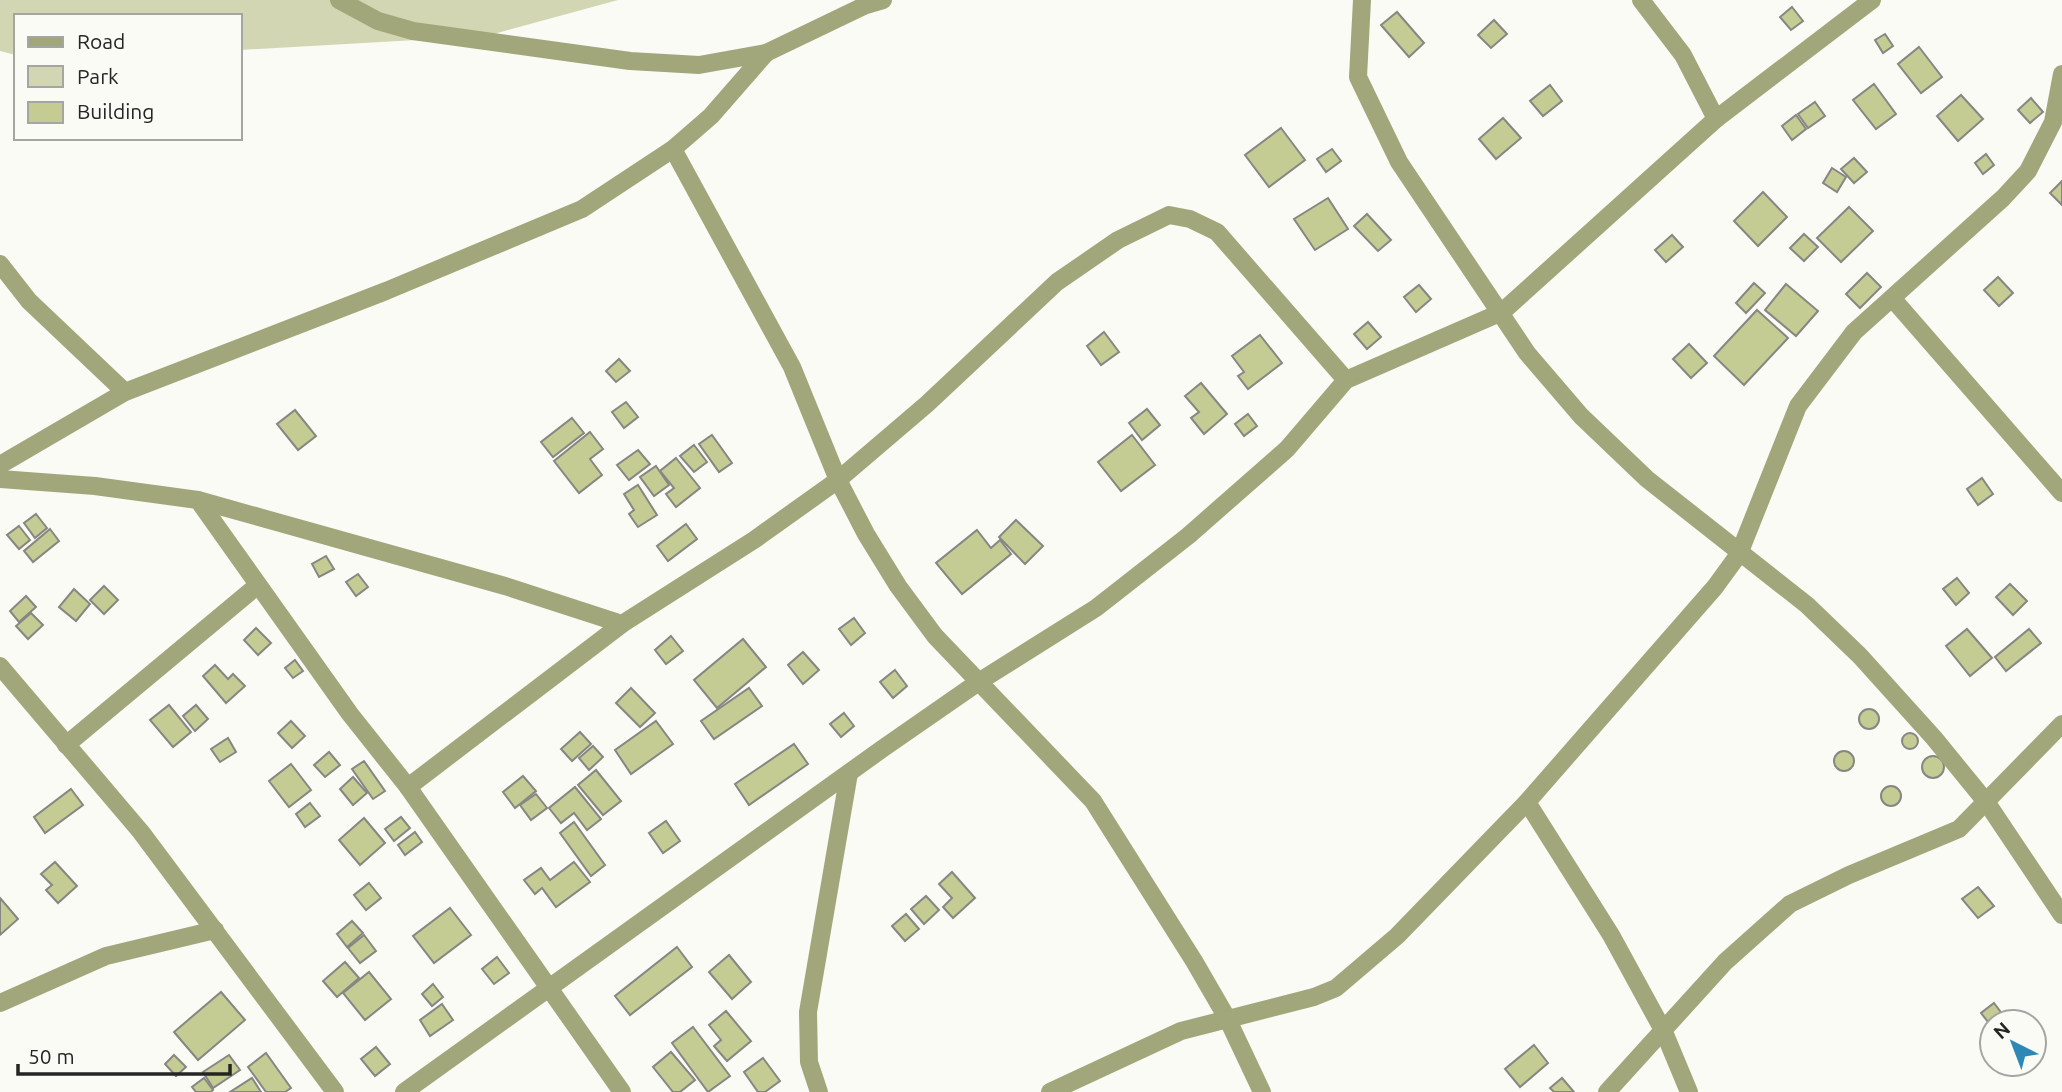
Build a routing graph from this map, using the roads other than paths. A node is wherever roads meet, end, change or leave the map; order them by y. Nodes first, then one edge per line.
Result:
1 (339, 0) edge
2 (883, 0) edge
3 (1362, 0) edge
4 (1641, 0) edge
5 (1872, 0) edge
6 (766, 53) junction
7 (2062, 74) edge
8 (2060, 102) edge
9 (1717, 119) junction
10 (673, 149) junction
11 (0, 264) edge
12 (1892, 298) junction
13 (1502, 312) junction
14 (1346, 380) junction
15 (125, 392) junction
16 (0, 465) edge
17 (0, 479) edge
18 (838, 480) junction
19 (2062, 493) edge
20 (198, 500) junction
21 (1739, 554) junction
22 (258, 585) junction
23 (622, 625) junction
24 (0, 666) edge
25 (980, 681) junction
26 (2062, 724) edge
27 (66, 745) junction
28 (849, 772) junction
29 (408, 787) junction
30 (1527, 802) junction
31 (1987, 803) junction
32 (2062, 915) edge
33 (215, 930) junction
34 (550, 985) junction
35 (0, 1003) edge
36 (1227, 1018) junction
37 (1664, 1032) junction
38 (335, 1092) edge
39 (404, 1092) edge
40 (622, 1092) edge
41 (819, 1092) edge
42 (1049, 1092) edge
43 (1262, 1092) edge
44 (1607, 1092) edge
45 (1689, 1092) edge

1 - 6 street
2 - 6 street
3 - 13 street
4 - 9 street
5 - 9 street
6 - 10 street
7 - 8 street
8 - 12 street
9 - 13 street
10 - 15 street
10 - 18 street
11 - 15 street
12 - 19 street
12 - 21 street
13 - 14 street
13 - 21 street
14 - 18 street
14 - 25 street
15 - 16 street
17 - 20 street
18 - 23 street
18 - 25 street
20 - 22 street
20 - 23 street
21 - 30 street
21 - 31 street
22 - 27 street
22 - 29 street
23 - 29 street
24 - 27 street
25 - 28 street
25 - 36 street
26 - 31 street
27 - 33 street
28 - 34 street
28 - 41 street
29 - 34 street
30 - 36 street
30 - 37 street
31 - 32 street
31 - 37 street
33 - 35 street
33 - 38 street
34 - 39 street
34 - 40 street
36 - 42 street
36 - 43 street
37 - 44 street
37 - 45 street

